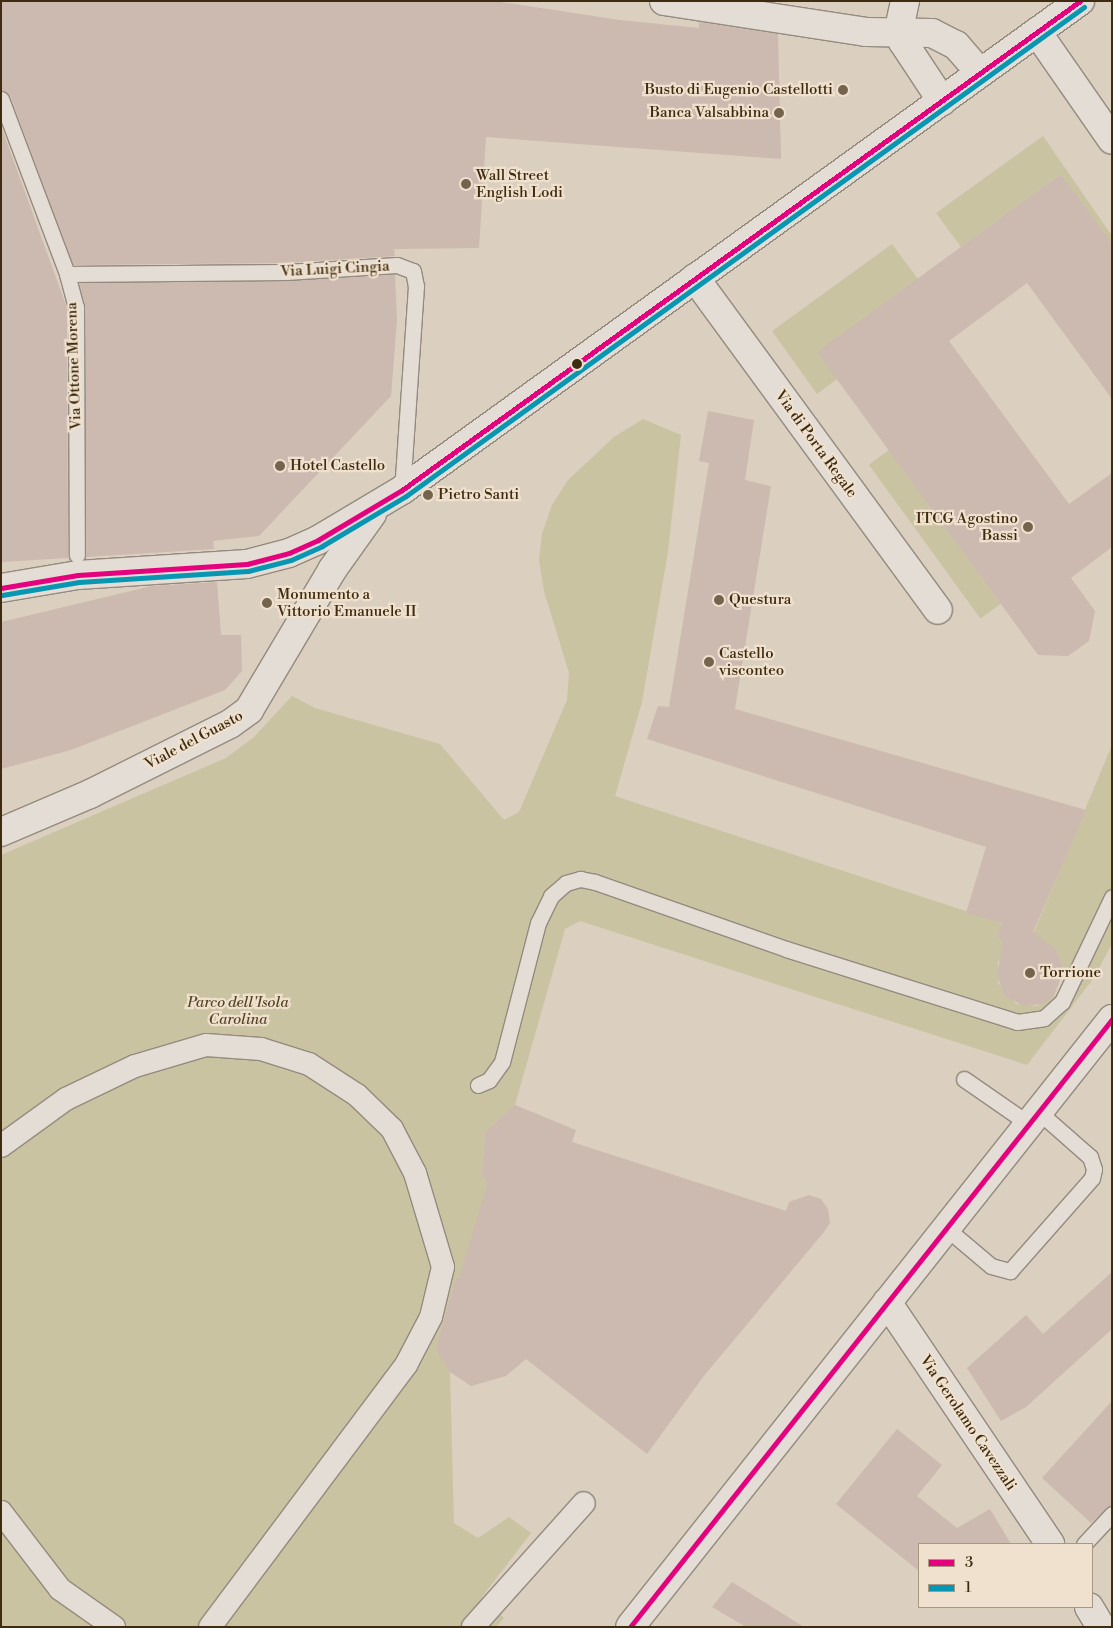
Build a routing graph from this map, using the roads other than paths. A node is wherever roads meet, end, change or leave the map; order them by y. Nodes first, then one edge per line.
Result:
1 (664, 1) edge
2 (904, 1) edge
3 (1080, 1) edge
4 (900, 32) junction
5 (1038, 32) junction
6 (980, 73) junction
7 (1, 100) edge
8 (942, 101) junction
9 (1112, 140) edge
10 (67, 274) junction
11 (695, 278) junction
12 (402, 490) junction
13 (378, 506) junction
14 (77, 555) dead end
15 (1, 588) edge
16 (938, 610) dead end
17 (1, 832) edge
18 (1112, 897) edge
19 (1112, 1019) edge
20 (964, 1079) dead end
21 (478, 1085) dead end
22 (1034, 1118) junction
23 (1, 1146) edge
24 (946, 1228) junction
25 (887, 1302) junction
26 (584, 1503) dead end
27 (1, 1512) edge
28 (1112, 1514) edge
29 (1049, 1543) edge
30 (1085, 1543) edge
31 (1090, 1608) edge
32 (114, 1627) edge
33 (210, 1627) edge
34 (473, 1627) edge
35 (630, 1627) edge
36 (1101, 1627) edge

1 - 4 street
2 - 4 street
3 - 5 street
4 - 6 street
4 - 8 street
5 - 6 street
5 - 9 street
6 - 8 street
7 - 10 lane, Via Ottone Morena
8 - 11 street
10 - 12 lane, Via Luigi Cingia
10 - 14 lane, Via Ottone Morena
11 - 12 street
11 - 16 street, Via di Porta Regale
12 - 13 street
13 - 15 street
13 - 17 street, Viale del Guasto
18 - 21 lane
19 - 22 street
20 - 22 lane
22 - 24 street
22 - 24 lane
23 - 33 street
24 - 25 street
25 - 29 street, Via Gerolamo Cavezzali
25 - 35 street
26 - 34 street
27 - 32 street
28 - 30 lane
31 - 36 street

